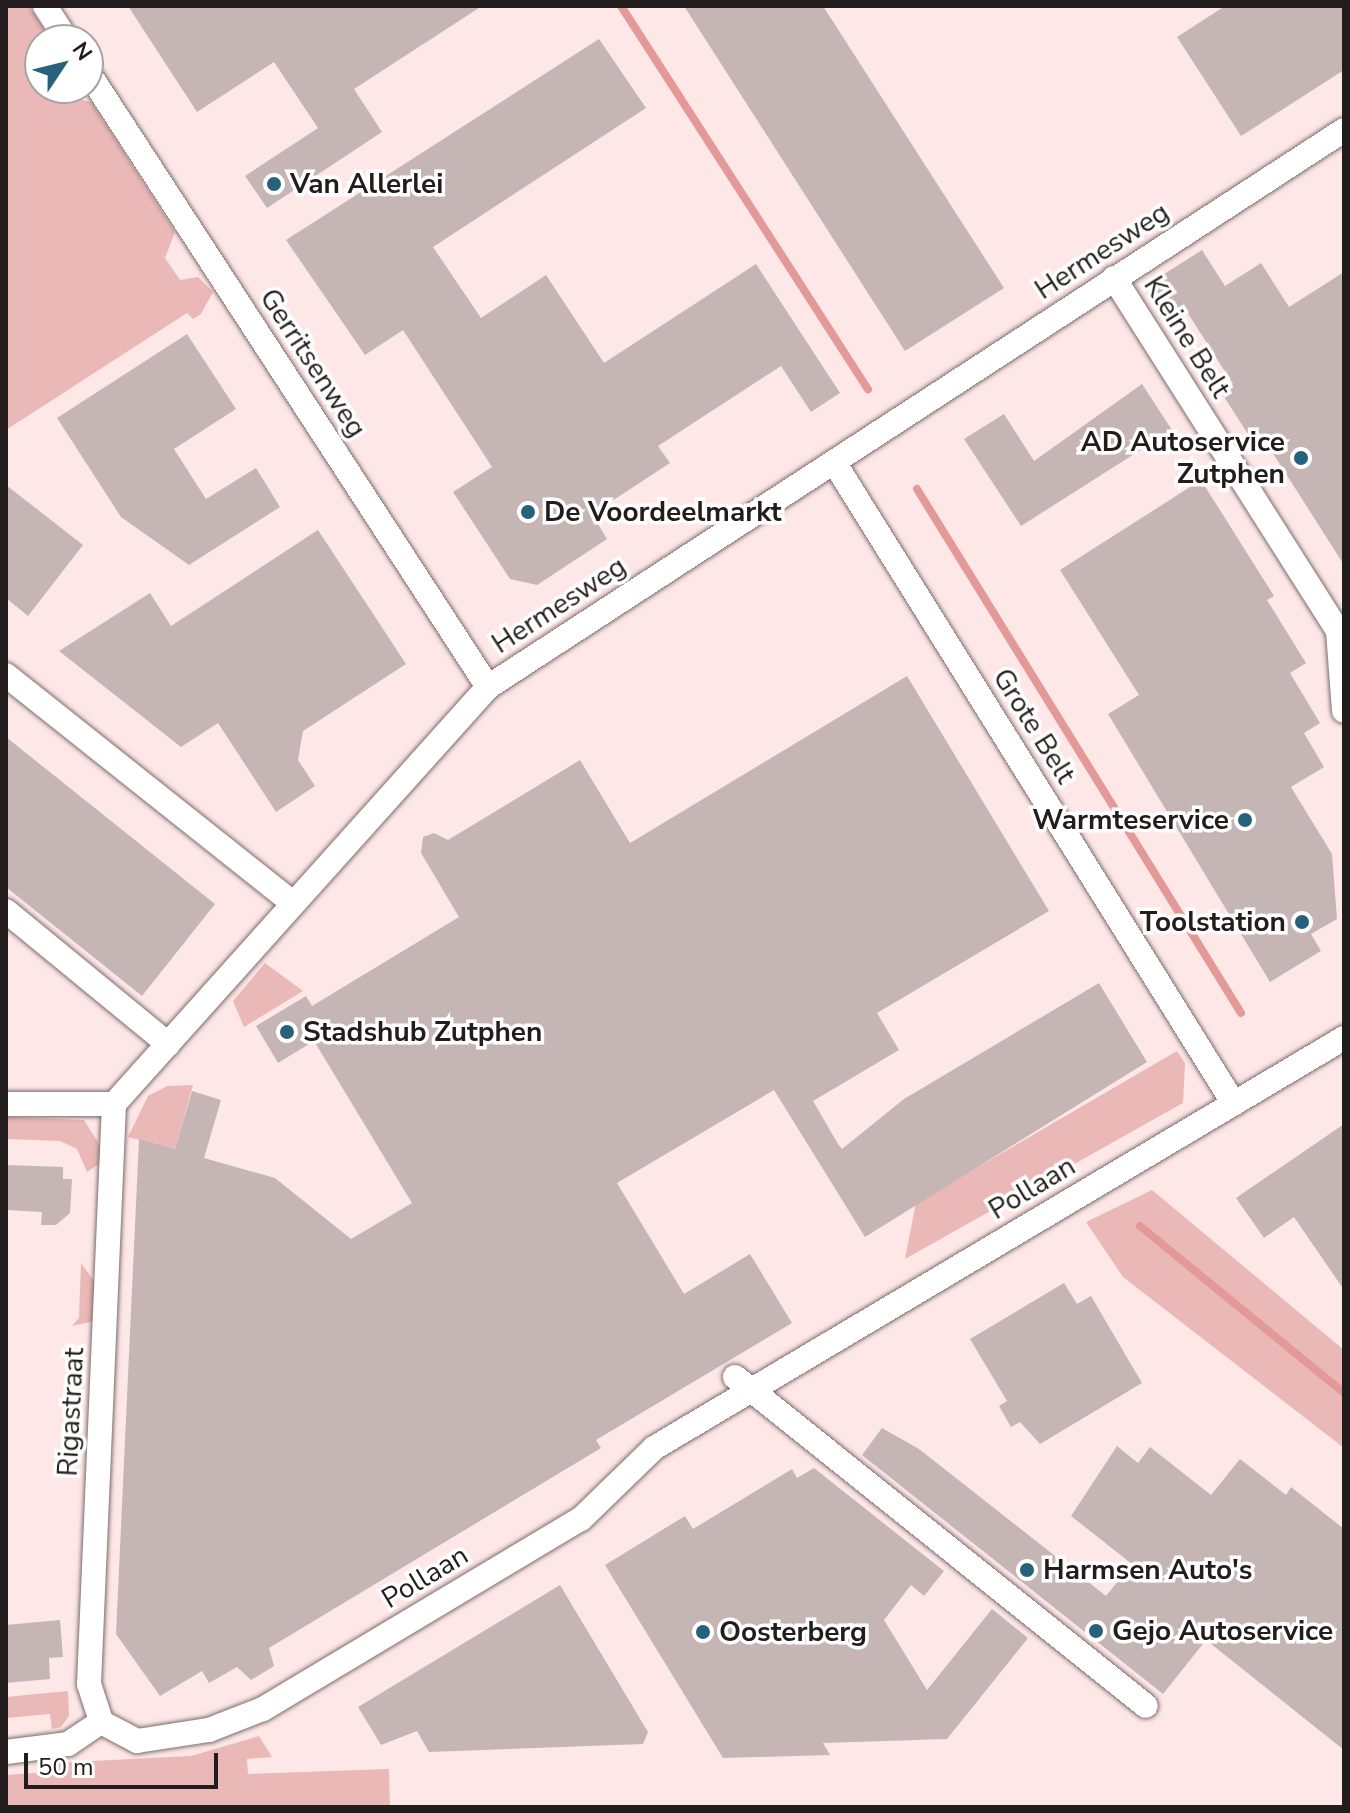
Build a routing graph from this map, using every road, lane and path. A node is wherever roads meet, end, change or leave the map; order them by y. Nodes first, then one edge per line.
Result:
1 (45, 6) edge
2 (57, 24) edge
3 (104, 97) edge
4 (1344, 130) edge
5 (1114, 278) junction
6 (834, 462) junction
7 (1341, 630) edge
8 (6, 675) edge
9 (488, 687) junction
10 (1344, 711) edge
11 (290, 901) junction
12 (6, 911) edge
13 (1344, 1038) edge
14 (168, 1044) junction
15 (6, 1104) edge
16 (114, 1104) junction
17 (1234, 1104) junction
18 (743, 1384) junction
19 (1146, 1706) dead end
20 (101, 1722) junction
21 (6, 1752) edge

1 - 2 street
3 - 9 street, Gerritsenweg
4 - 5 street, Hermesweg
5 - 6 street, Hermesweg
5 - 7 street, Kleine Belt
6 - 9 street, Hermesweg
6 - 17 street, Grote Belt
7 - 10 street
8 - 11 street
9 - 11 street, Hermesweg
11 - 14 street, Hermesweg
12 - 14 street
13 - 17 street, Pollaan
14 - 16 street, Hermesweg
15 - 16 street
16 - 20 street, Rigastraat
17 - 18 street, Pollaan
18 - 19 street
18 - 20 street, Pollaan
20 - 21 street

